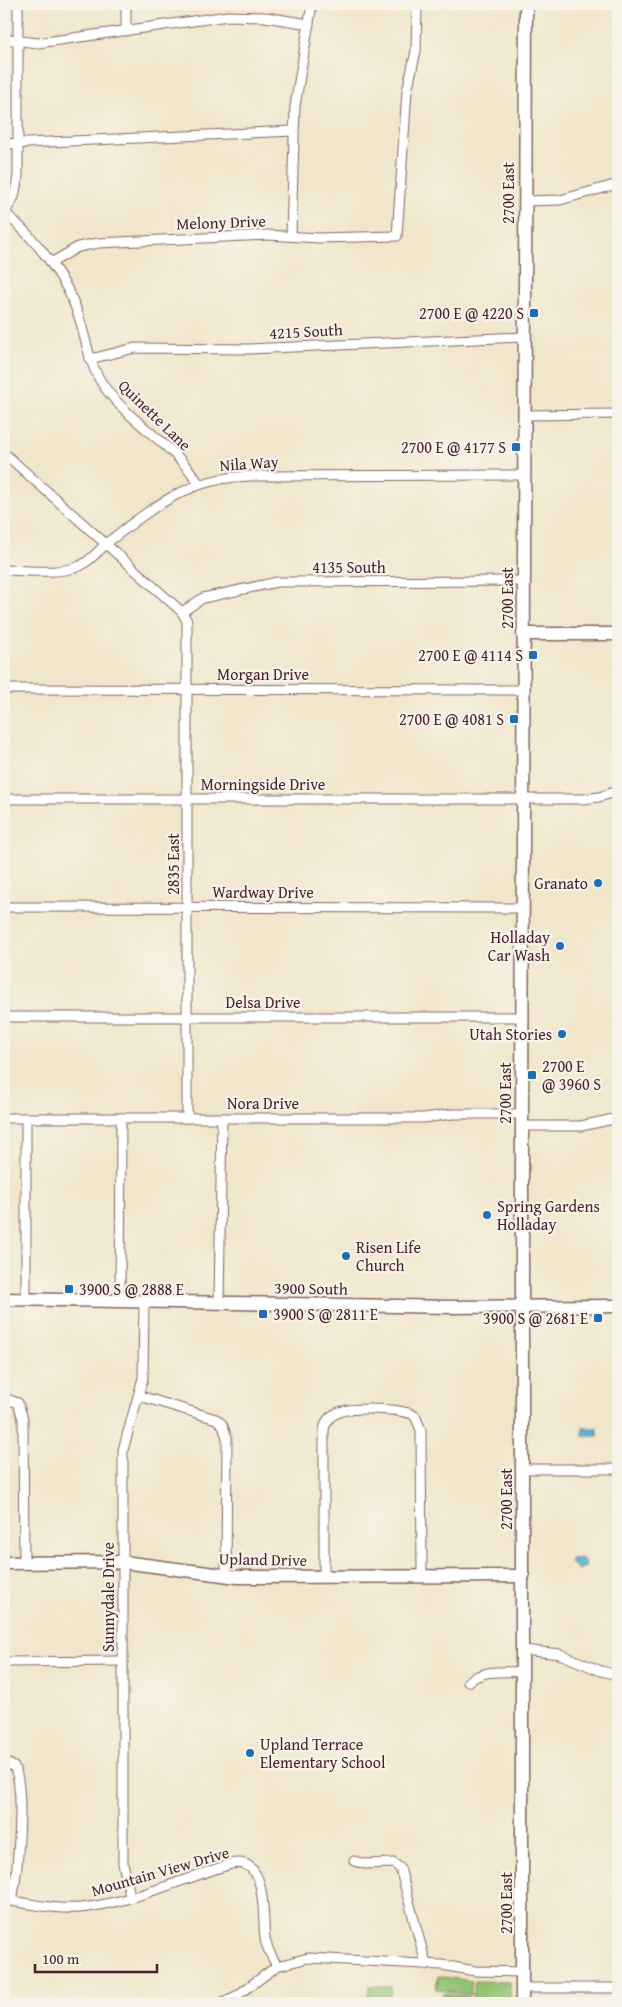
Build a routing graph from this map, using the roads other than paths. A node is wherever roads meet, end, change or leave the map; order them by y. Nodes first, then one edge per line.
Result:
1 (18, 4) edge
2 (126, 4) edge
3 (312, 4) edge
4 (417, 4) edge
5 (526, 4) edge
6 (309, 24) junction
7 (126, 30) junction
8 (4, 39) edge
9 (18, 41) junction
10 (294, 131) junction
11 (4, 144) edge
12 (18, 144) junction
13 (618, 184) edge
14 (525, 202) junction
15 (4, 213) edge
16 (291, 236) junction
17 (51, 263) junction
18 (524, 336) junction
19 (90, 359) junction
20 (618, 414) edge
21 (524, 415) junction
22 (4, 453) edge
23 (523, 475) junction
24 (199, 484) junction
25 (106, 544) junction
26 (4, 570) edge
27 (523, 582) junction
28 (182, 612) junction
29 (523, 634) junction
30 (618, 634) edge
31 (4, 689) edge
32 (188, 689) junction
33 (523, 690) junction
34 (618, 791) edge
35 (4, 798) edge
36 (188, 798) junction
37 (523, 799) junction
38 (4, 907) edge
39 (188, 907) junction
40 (522, 908) junction
41 (4, 1016) edge
42 (187, 1016) junction
43 (522, 1016) junction
44 (4, 1118) edge
45 (26, 1118) junction
46 (121, 1118) junction
47 (187, 1118) junction
48 (222, 1118) junction
49 (618, 1118) edge
50 (522, 1120) junction
51 (4, 1299) edge
52 (26, 1300) junction
53 (120, 1300) junction
54 (144, 1300) junction
55 (219, 1302) junction
56 (522, 1306) junction
57 (618, 1306) edge
58 (140, 1396) junction
59 (4, 1398) edge
60 (618, 1469) edge
61 (522, 1470) junction
62 (4, 1562) edge
63 (24, 1562) junction
64 (122, 1562) junction
65 (226, 1576) junction
66 (324, 1576) junction
67 (422, 1576) junction
68 (523, 1576) junction
69 (523, 1650) junction
70 (4, 1662) edge
71 (123, 1662) junction
72 (522, 1672) junction
73 (618, 1675) edge
74 (468, 1682) dead end
75 (6, 1762) edge
76 (354, 1862) dead end
77 (130, 1896) junction
78 (8, 1900) edge
79 (426, 1964) junction
80 (277, 1966) junction
81 (522, 1972) junction
82 (522, 1988) junction
83 (618, 1988) edge
84 (221, 2003) edge
85 (522, 2003) edge

1 - 9 street
2 - 7 street
3 - 6 street
4 - 16 street, Melony Drive
5 - 14 street, 2700 East
6 - 7 street
6 - 10 street
7 - 9 street
8 - 9 street
9 - 12 street
10 - 12 street
10 - 16 street
11 - 12 street
12 - 15 street
13 - 14 street
14 - 18 street, 2700 East
15 - 17 street, Quinette Lane
16 - 17 street, Melony Drive
17 - 19 street, Quinette Lane
18 - 19 street, 4215 South
18 - 21 street, 2700 East
19 - 24 street, Quinette Lane
20 - 21 street
21 - 23 street, 2700 East
22 - 25 street
23 - 24 street, Nila Way
23 - 27 street, 2700 East
24 - 25 street, Nila Way
25 - 26 street, Nila Way
25 - 28 street
27 - 28 street, 4135 South
27 - 29 street, 2700 East
28 - 32 street, 2835 East
29 - 30 street
29 - 33 street, 2700 East
31 - 32 street, Morgan Drive
32 - 33 street, Morgan Drive
32 - 36 street, 2835 East
33 - 37 street, 2700 East
34 - 37 street, Morningside Drive
35 - 36 street, Morningside Drive
36 - 37 street, Morningside Drive
36 - 39 street, 2835 East
37 - 40 street, 2700 East
38 - 39 street, Wardway Drive
39 - 40 street, Wardway Drive
39 - 42 street, 2835 East
40 - 43 street, 2700 East
41 - 42 street, Delsa Drive
42 - 43 street, Delsa Drive
42 - 47 street, 2835 East
43 - 50 street, 2700 East
44 - 45 street, Nora Drive
45 - 46 street, Nora Drive
45 - 52 street
46 - 47 street, Nora Drive
46 - 53 street
47 - 48 street, Nora Drive
48 - 50 street, Nora Drive
48 - 55 street
49 - 50 street, Nora Drive
50 - 56 street, 2700 East
51 - 52 street, 3900 South
52 - 53 street, 3900 South
53 - 54 street, 3900 South
54 - 55 street, 3900 South
54 - 58 street, Sunnydale Drive
55 - 56 street, 3900 South
56 - 57 street, 3900 South
56 - 61 street, 2700 East
58 - 64 street, Sunnydale Drive
58 - 65 street
59 - 63 street
60 - 61 street
61 - 68 street, 2700 East
62 - 63 street, Upland Drive
63 - 64 street, Upland Drive
64 - 65 street, Upland Drive
64 - 71 street, Sunnydale Drive
65 - 66 street, Upland Drive
66 - 67 street, Upland Drive
66 - 67 street
67 - 68 street, Upland Drive
68 - 69 street, 2700 East
69 - 72 street, 2700 East
69 - 73 street
70 - 71 street
71 - 77 street, Sunnydale Drive
72 - 74 street
72 - 81 street, 2700 East
75 - 78 street
76 - 79 street
77 - 78 street, Mountain View Drive
77 - 80 street, Mountain View Drive
79 - 80 street
79 - 81 street
80 - 84 street
81 - 82 street, 2700 East
82 - 83 street
82 - 85 street, 2700 East

